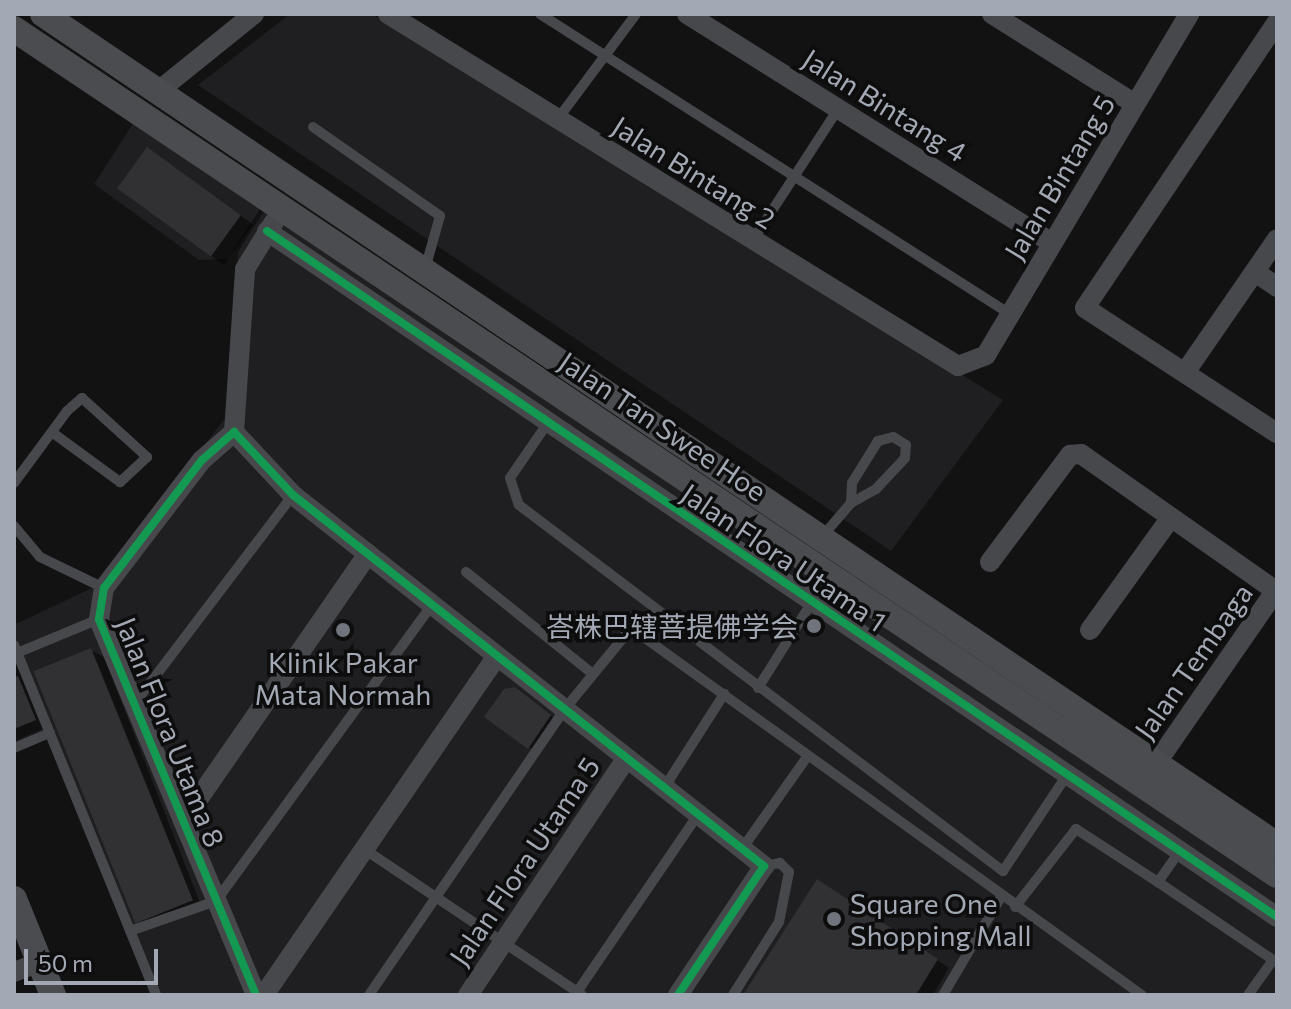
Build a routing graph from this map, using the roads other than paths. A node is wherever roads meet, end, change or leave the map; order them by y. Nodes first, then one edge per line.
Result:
1 (43, 14) edge
2 (254, 14) edge
3 (388, 14) edge
4 (540, 14) edge
5 (636, 14) edge
6 (687, 14) edge
7 (992, 14) edge
8 (1189, 14) edge
9 (1277, 22) edge
10 (14, 29) edge
11 (604, 56) junction
12 (156, 93) junction
13 (1135, 104) junction
14 (838, 109) junction
15 (557, 120) junction
16 (313, 127) dead end
17 (795, 175) junction
18 (284, 209) junction
19 (267, 231) junction
20 (1277, 239) edge
21 (752, 242) junction
22 (1052, 243) junction
23 (425, 271) junction
24 (1255, 272) junction
25 (1277, 287) edge
26 (1010, 314) junction
27 (973, 363) joint
28 (1186, 371) junction
29 (547, 424) junction
30 (234, 432) junction
31 (53, 433) junction
32 (1277, 433) edge
33 (14, 483) edge
34 (293, 495) junction
35 (851, 503) junction
36 (1169, 520) junction
37 (14, 526) edge
38 (820, 540) junction
39 (368, 554) junction
40 (990, 562) dead end
41 (466, 572) dead end
42 (104, 588) junction
43 (1276, 590) edge
44 (812, 602) junction
45 (432, 605) junction
46 (99, 619) junction
47 (1090, 630) dead end
48 (16, 649) edge
49 (496, 658) junction
50 (593, 674) junction
51 (758, 688) junction
52 (724, 694) junction
53 (135, 703) junction
54 (564, 710) junction
55 (50, 733) junction
56 (14, 748) edge
57 (807, 757) junction
58 (626, 759) junction
59 (1155, 765) junction
60 (1067, 775) junction
61 (664, 788) junction
62 (699, 813) junction
63 (183, 821) junction
64 (1277, 845) edge
65 (744, 846) junction
66 (364, 849) junction
67 (1179, 852) junction
68 (763, 870) junction
69 (1277, 875) edge
70 (1158, 882) junction
71 (1001, 897) junction
72 (431, 898) junction
73 (14, 899) edge
74 (216, 901) junction
75 (1015, 907) junction
76 (1277, 917) edge
77 (130, 931) junction
78 (500, 945) junction
79 (40, 962) junction
80 (14, 972) edge
81 (153, 994) edge
82 (578, 994) edge
83 (53, 995) edge
84 (256, 995) edge
85 (264, 995) edge
86 (369, 995) edge
87 (468, 995) edge
88 (678, 995) edge
89 (733, 995) edge
90 (943, 995) edge
91 (1142, 995) edge
92 (1248, 995) edge

1 - 12 main road, Jalan Tan Swee Hoe
2 - 12 street
3 - 15 street, Jalan Bintang 2
4 - 11 lane
5 - 11 lane
6 - 14 street, Jalan Bintang 4
7 - 13 street
8 - 13 street, Jalan Bintang 5
9 - 28 street
10 - 18 main road, Jalan Tan Swee Hoe
11 - 15 lane
11 - 17 lane
12 - 23 main road, Jalan Tan Swee Hoe
13 - 22 street, Jalan Bintang 5
14 - 17 lane
14 - 22 street, Jalan Bintang 4
15 - 21 street, Jalan Bintang 2
16 - 23 lane
17 - 21 lane
17 - 26 lane
18 - 19 street
18 - 69 main road, Jalan Tan Swee Hoe
19 - 29 street, Jalan Flora Utama 1
19 - 30 street
20 - 24 street
21 - 27 street, Jalan Bintang 2
22 - 26 street, Jalan Bintang 5
23 - 38 main road, Jalan Tan Swee Hoe
24 - 25 street
24 - 28 street
26 - 27 street, Jalan Bintang 5
28 - 32 street
29 - 44 street, Jalan Flora Utama 1
29 - 51 lane
30 - 34 street
30 - 42 street, Jalan Flora Utama 8
31 - 31 lane
31 - 33 lane
34 - 39 street
34 - 53 lane
35 - 35 lane
35 - 38 lane
36 - 40 street
36 - 43 street
36 - 47 street
37 - 42 lane
38 - 59 main road, Jalan Tan Swee Hoe
39 - 45 street
39 - 63 street
41 - 50 lane
42 - 46 street, Jalan Flora Utama 8
43 - 59 street, Jalan Tembaga
44 - 51 lane
44 - 60 street, Jalan Flora Utama 1
45 - 49 street
45 - 74 lane
46 - 48 lane
46 - 53 street, Jalan Flora Utama 8
48 - 55 lane
49 - 54 street
49 - 66 street
50 - 52 lane
50 - 54 lane
51 - 60 lane
52 - 57 lane
52 - 61 lane
53 - 63 street, Jalan Flora Utama 8
54 - 58 street
54 - 72 lane
55 - 56 lane
55 - 77 lane
57 - 65 lane
57 - 71 lane
58 - 61 street
58 - 78 street, Jalan Flora Utama 5
59 - 64 main road, Jalan Tan Swee Hoe
60 - 67 street, Jalan Flora Utama 1
61 - 62 street
62 - 65 street
62 - 82 lane
63 - 74 street, Jalan Flora Utama 8
65 - 68 street
66 - 72 lane
66 - 85 street
67 - 70 lane
67 - 76 street, Jalan Flora Utama 1
68 - 88 street
68 - 89 lane
70 - 75 lane
70 - 92 lane
71 - 75 lane
71 - 90 lane
72 - 78 lane
72 - 86 lane
73 - 79 main road
74 - 77 lane
74 - 84 street, Jalan Flora Utama 8
75 - 91 lane
77 - 81 lane
78 - 82 lane
78 - 87 street, Jalan Flora Utama 5
79 - 80 street
79 - 83 main road

